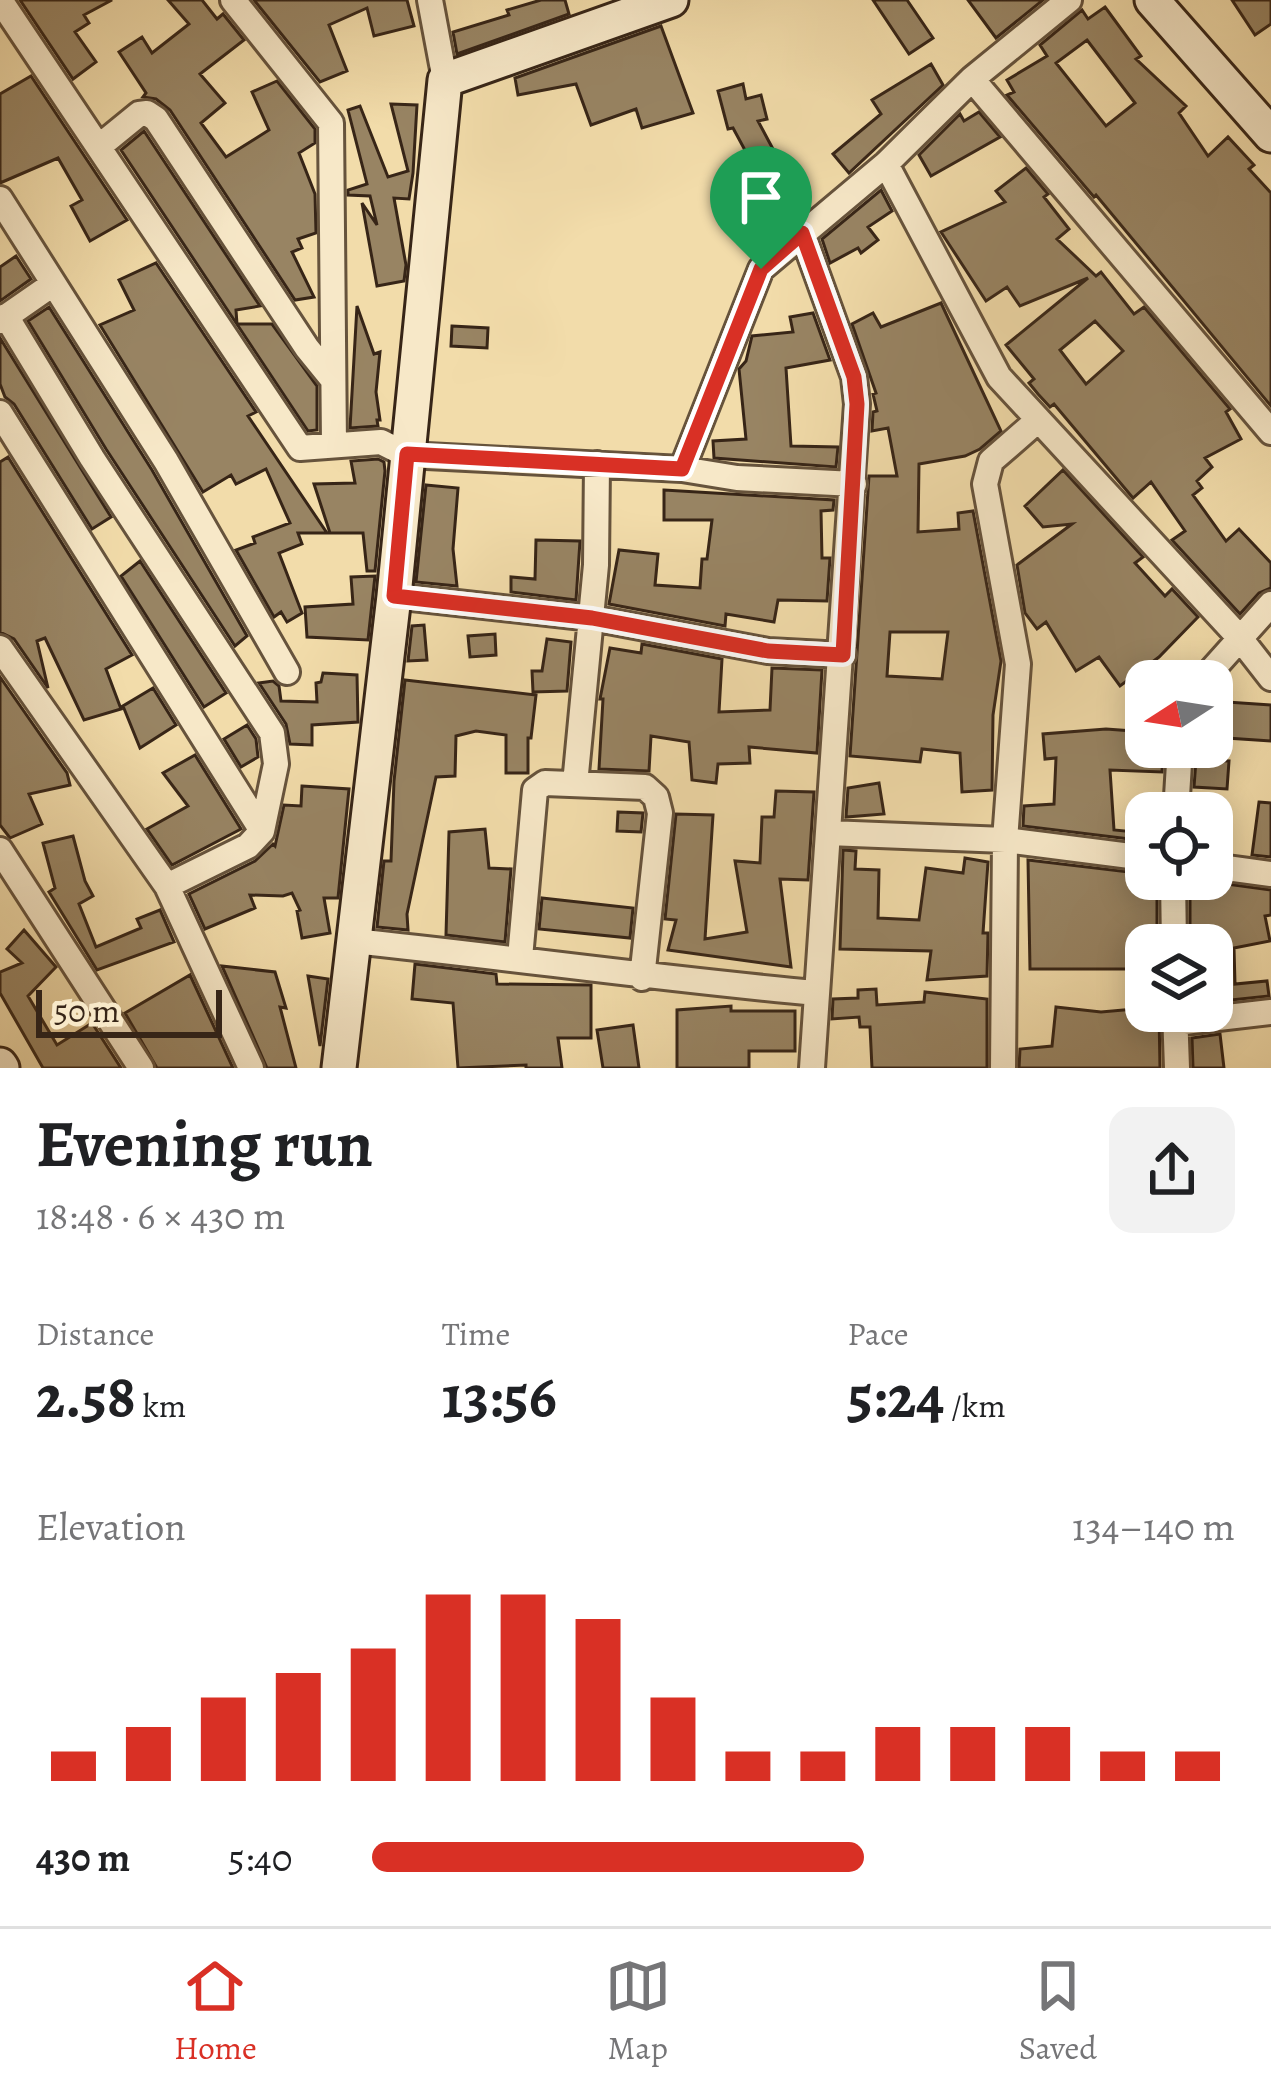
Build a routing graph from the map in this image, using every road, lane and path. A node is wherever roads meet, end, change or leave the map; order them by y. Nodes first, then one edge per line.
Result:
1 (0, 0) edge
2 (232, 0) edge
3 (430, 0) edge
4 (671, 0) edge
5 (1069, 0) edge
6 (1152, 0) edge
7 (972, 79) junction
8 (445, 80) junction
9 (1271, 135) edge
10 (101, 145) junction
11 (886, 164) junction
12 (0, 199) edge
13 (802, 233) junction
14 (53, 284) junction
15 (3, 318) edge
16 (333, 380) junction
17 (0, 413) edge
18 (1037, 421) junction
19 (1271, 432) edge
20 (334, 446) junction
21 (407, 454) junction
22 (598, 464) junction
23 (682, 469) junction
24 (854, 484) junction
25 (394, 596) junction
26 (1271, 604) edge
27 (592, 618) junction
28 (1239, 637) junction
29 (0, 648) edge
30 (843, 655) junction
31 (1220, 660) edge
32 (287, 672) dead end
33 (1271, 678) edge
34 (575, 784) junction
35 (262, 831) junction
36 (828, 833) junction
37 (1005, 840) junction
38 (0, 850) edge
39 (1125, 855) edge
40 (1233, 869) edge
41 (1271, 874) edge
42 (167, 886) junction
43 (353, 941) junction
44 (520, 958) junction
45 (642, 978) junction
46 (816, 993) junction
47 (1271, 1012) edge
48 (1233, 1014) edge
49 (1176, 1032) edge
50 (141, 1068) edge
51 (251, 1068) edge
52 (340, 1068) edge
53 (812, 1068) edge
54 (1003, 1068) edge
55 (1177, 1068) edge

1 - 10 street
2 - 16 street
3 - 8 street
4 - 8 street
5 - 7 street
6 - 9 street
7 - 11 street
7 - 19 street
8 - 21 street
10 - 16 street
10 - 20 street
11 - 13 street
11 - 18 street
12 - 14 street
13 - 23 street
13 - 24 street
14 - 15 street
14 - 32 street
15 - 35 street
16 - 20 street
17 - 35 street
18 - 28 street
18 - 37 street
20 - 21 street
21 - 22 street
21 - 25 street
22 - 23 street
22 - 27 street
23 - 24 street
24 - 30 street
25 - 27 street
25 - 43 street
26 - 28 street
27 - 30 street
27 - 34 street
28 - 31 street
28 - 33 street
29 - 42 street
30 - 36 street
34 - 44 street
34 - 45 street
35 - 42 street
36 - 37 street
36 - 46 street
37 - 39 street
37 - 54 street
38 - 50 street
40 - 41 street
42 - 51 street
43 - 44 street
43 - 52 street
44 - 45 street
45 - 46 street
46 - 53 street
47 - 48 street
49 - 55 street

